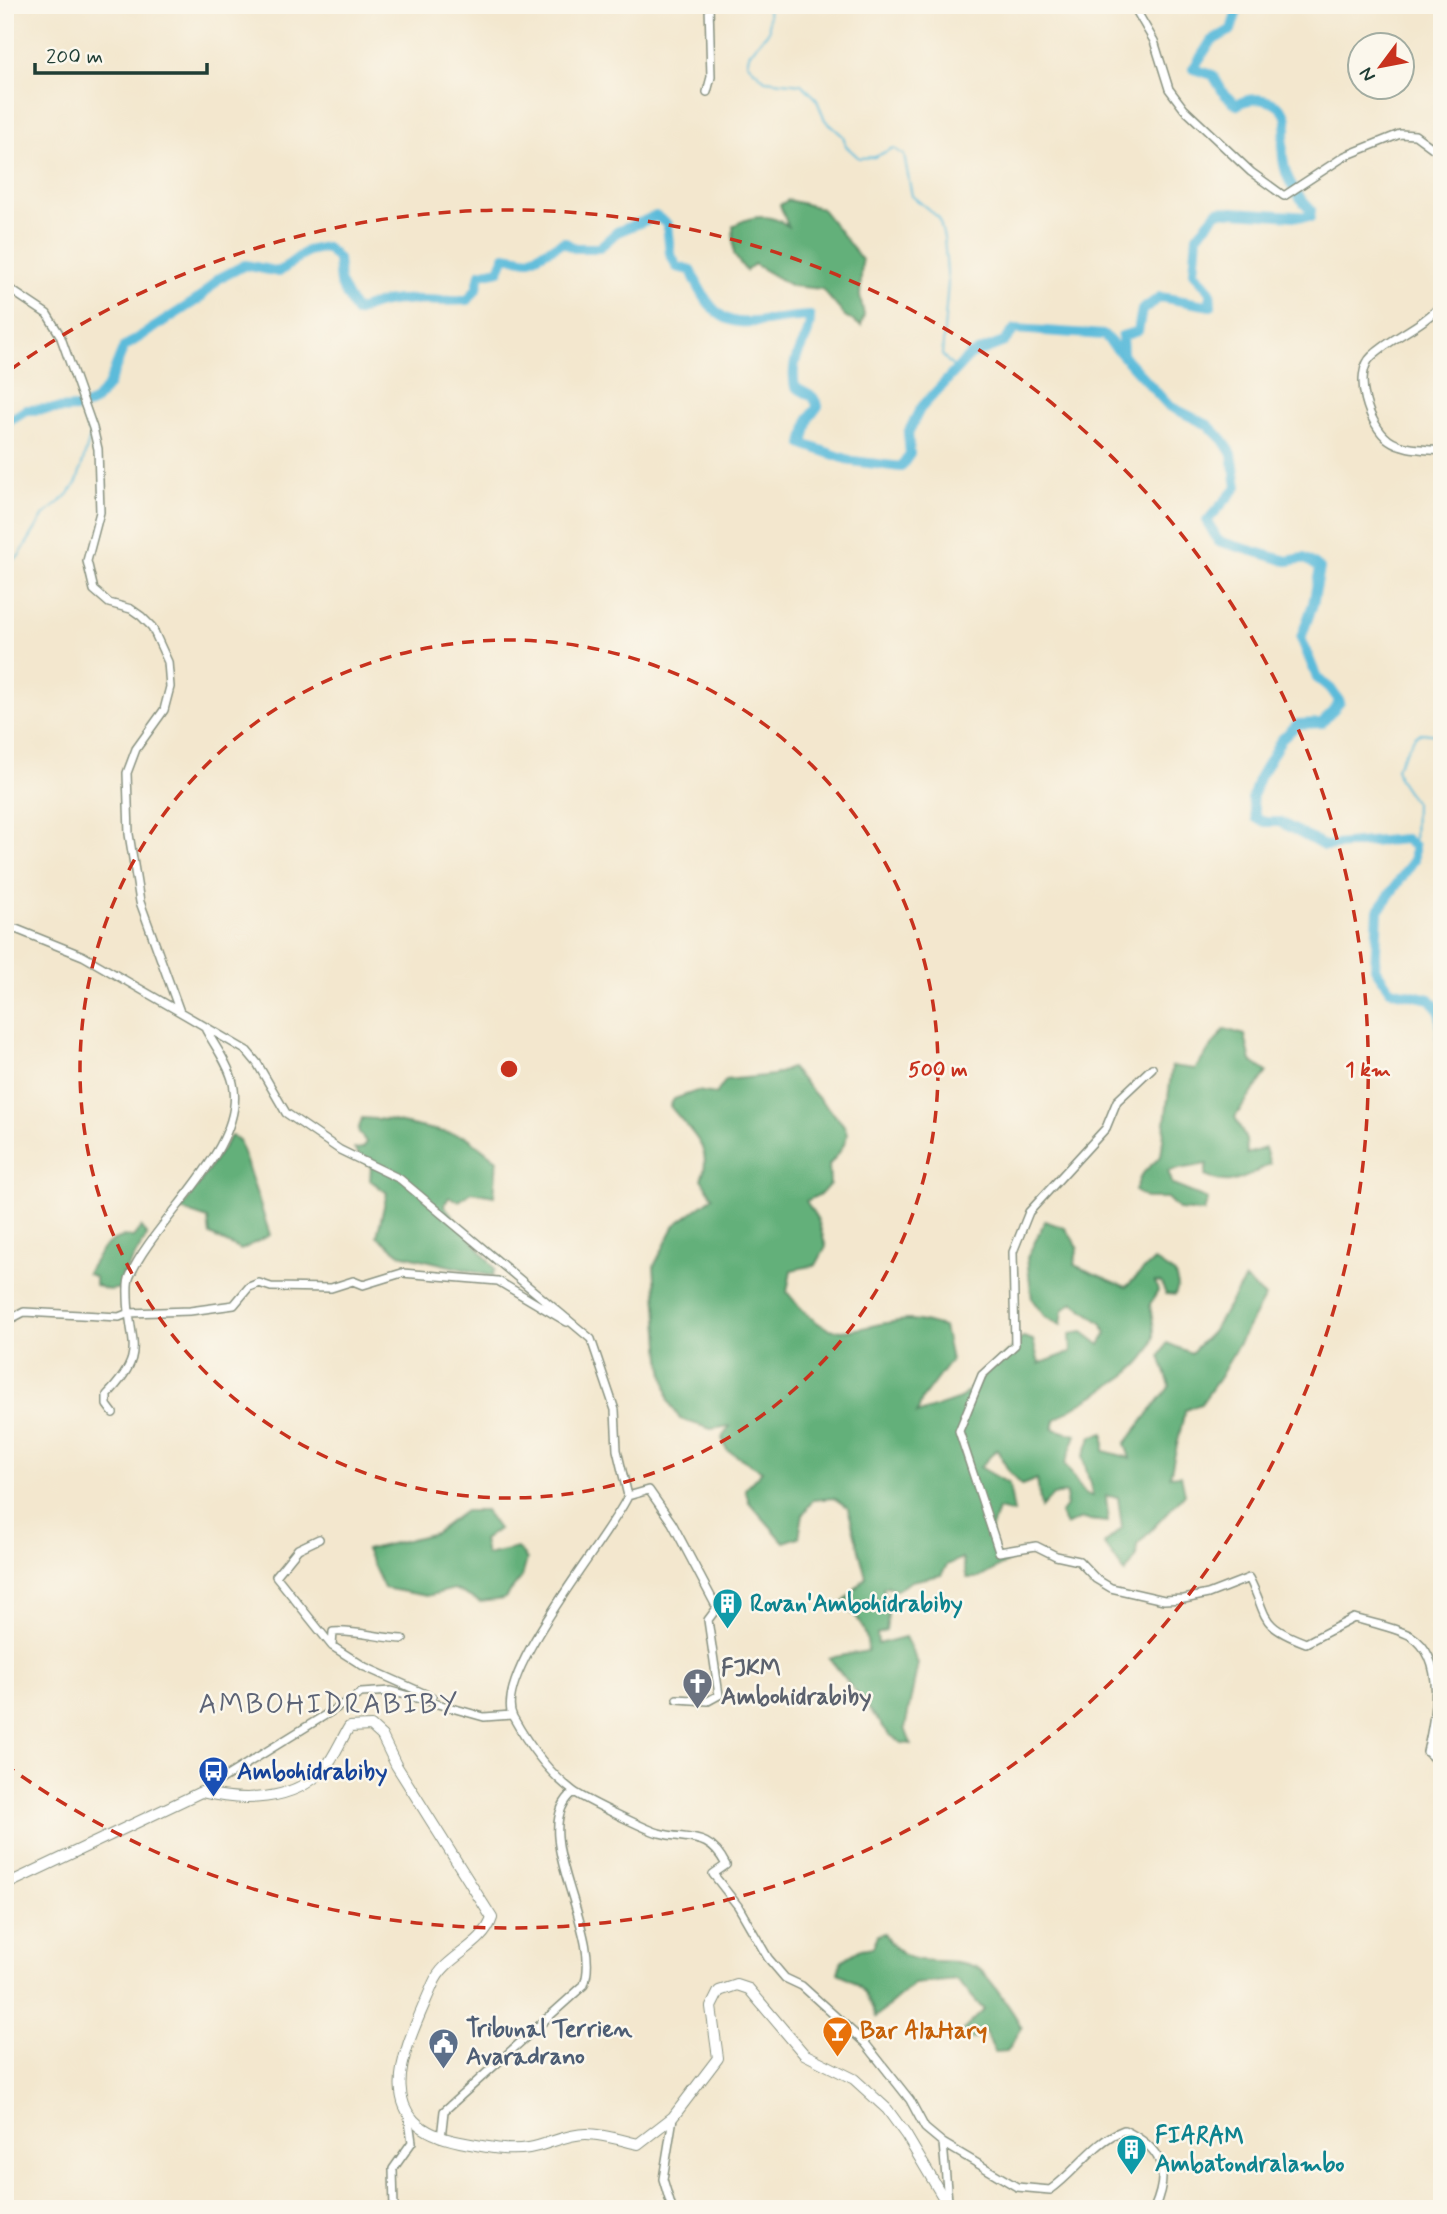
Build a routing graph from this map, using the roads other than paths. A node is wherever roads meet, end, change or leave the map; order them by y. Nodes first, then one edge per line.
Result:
1 (709, 5) edge
2 (1133, 5) edge
3 (707, 92) dead end
4 (1442, 155) edge
5 (5, 286) edge
6 (1442, 304) edge
7 (1442, 451) edge
8 (5, 929) edge
9 (180, 1012) junction
10 (206, 1030) junction
11 (1152, 1068) dead end
12 (129, 1313) junction
13 (5, 1322) edge
14 (579, 1330) junction
15 (113, 1413) dead end
16 (628, 1496) junction
17 (319, 1539) dead end
18 (403, 1639) dead end
19 (332, 1646) junction
20 (677, 1699) dead end
21 (437, 1702) junction
22 (512, 1715) junction
23 (1442, 1766) edge
24 (201, 1792) junction
25 (574, 1792) junction
26 (5, 1885) edge
27 (407, 2110) junction
28 (673, 2117) junction
29 (441, 2138) junction
30 (943, 2143) junction
31 (949, 2208) edge
32 (394, 2209) edge
33 (672, 2209) edge
34 (1154, 2209) edge

1 - 3 street
2 - 4 street
5 - 9 street
6 - 7 street
8 - 9 street
9 - 10 street
10 - 12 street
10 - 14 street
11 - 23 street
12 - 13 street
12 - 14 street
12 - 15 street
14 - 16 street
16 - 20 street
16 - 22 street
17 - 19 street
18 - 19 street
19 - 21 street
21 - 22 street
21 - 24 street
22 - 25 street
24 - 26 main road
24 - 27 main road
25 - 29 street
25 - 30 street
27 - 29 main road
27 - 32 street
28 - 29 main road
28 - 31 main road
28 - 33 street
30 - 31 street
30 - 34 street

